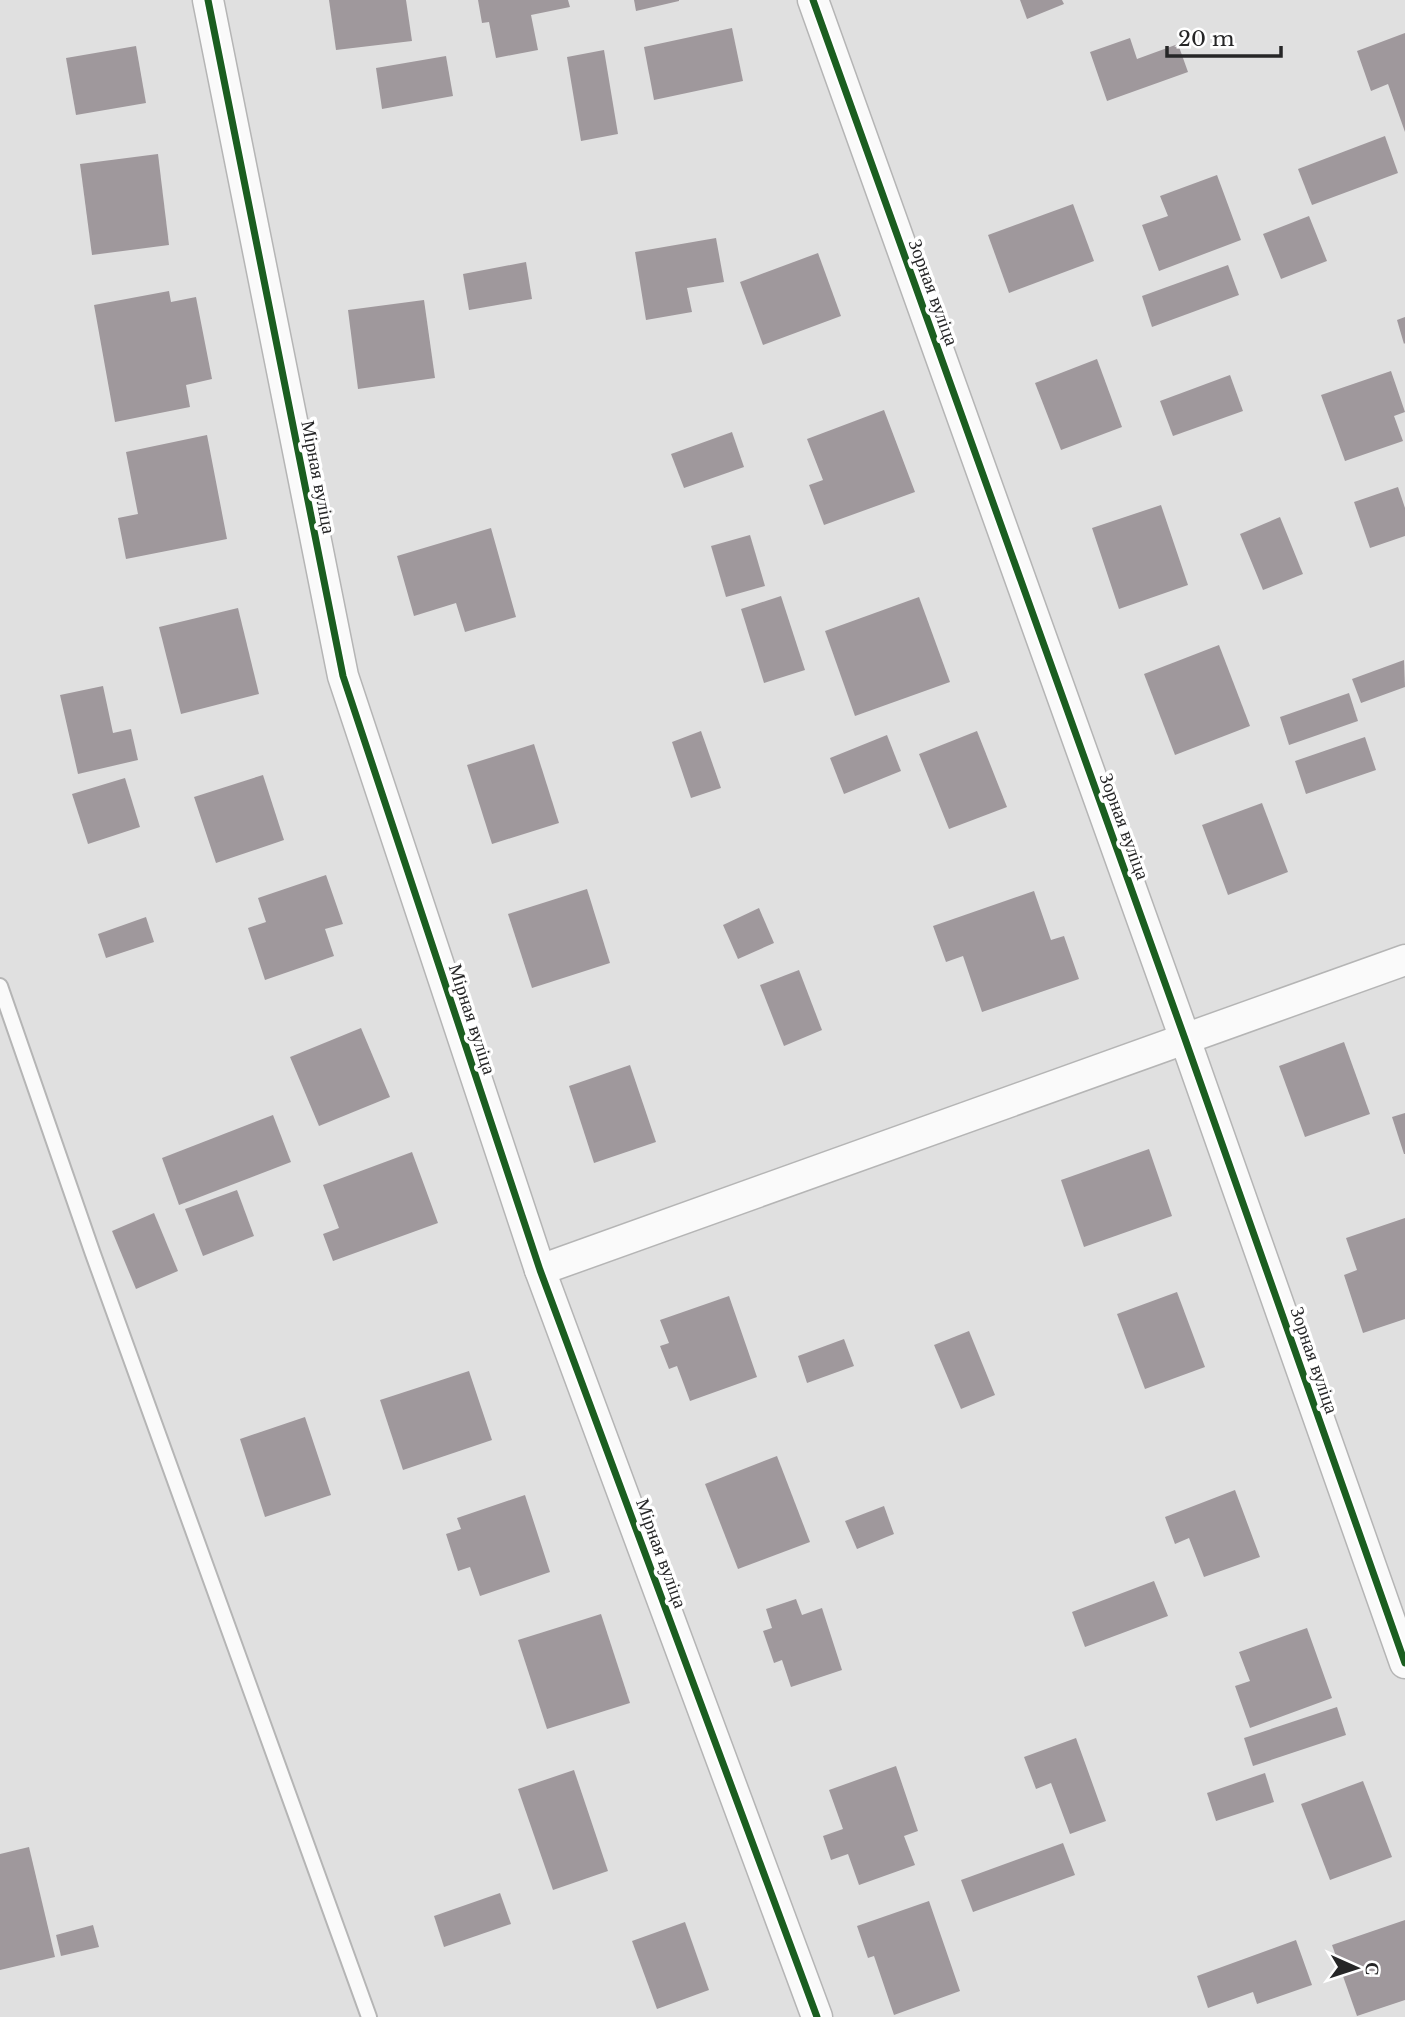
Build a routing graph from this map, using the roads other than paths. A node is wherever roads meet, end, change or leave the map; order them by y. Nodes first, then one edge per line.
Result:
1 (208, 0) edge
2 (813, 0) edge
3 (1405, 960) edge
4 (0, 986) edge
5 (1185, 1039) junction
6 (540, 1270) junction
7 (1405, 1663) edge
8 (369, 2017) edge
9 (817, 2017) edge

1 - 6 street, Мірная вуліца
2 - 5 street, Зорная вуліца
3 - 5 street
4 - 8 lane
5 - 6 street
5 - 7 street, Зорная вуліца
6 - 9 street, Мірная вуліца

